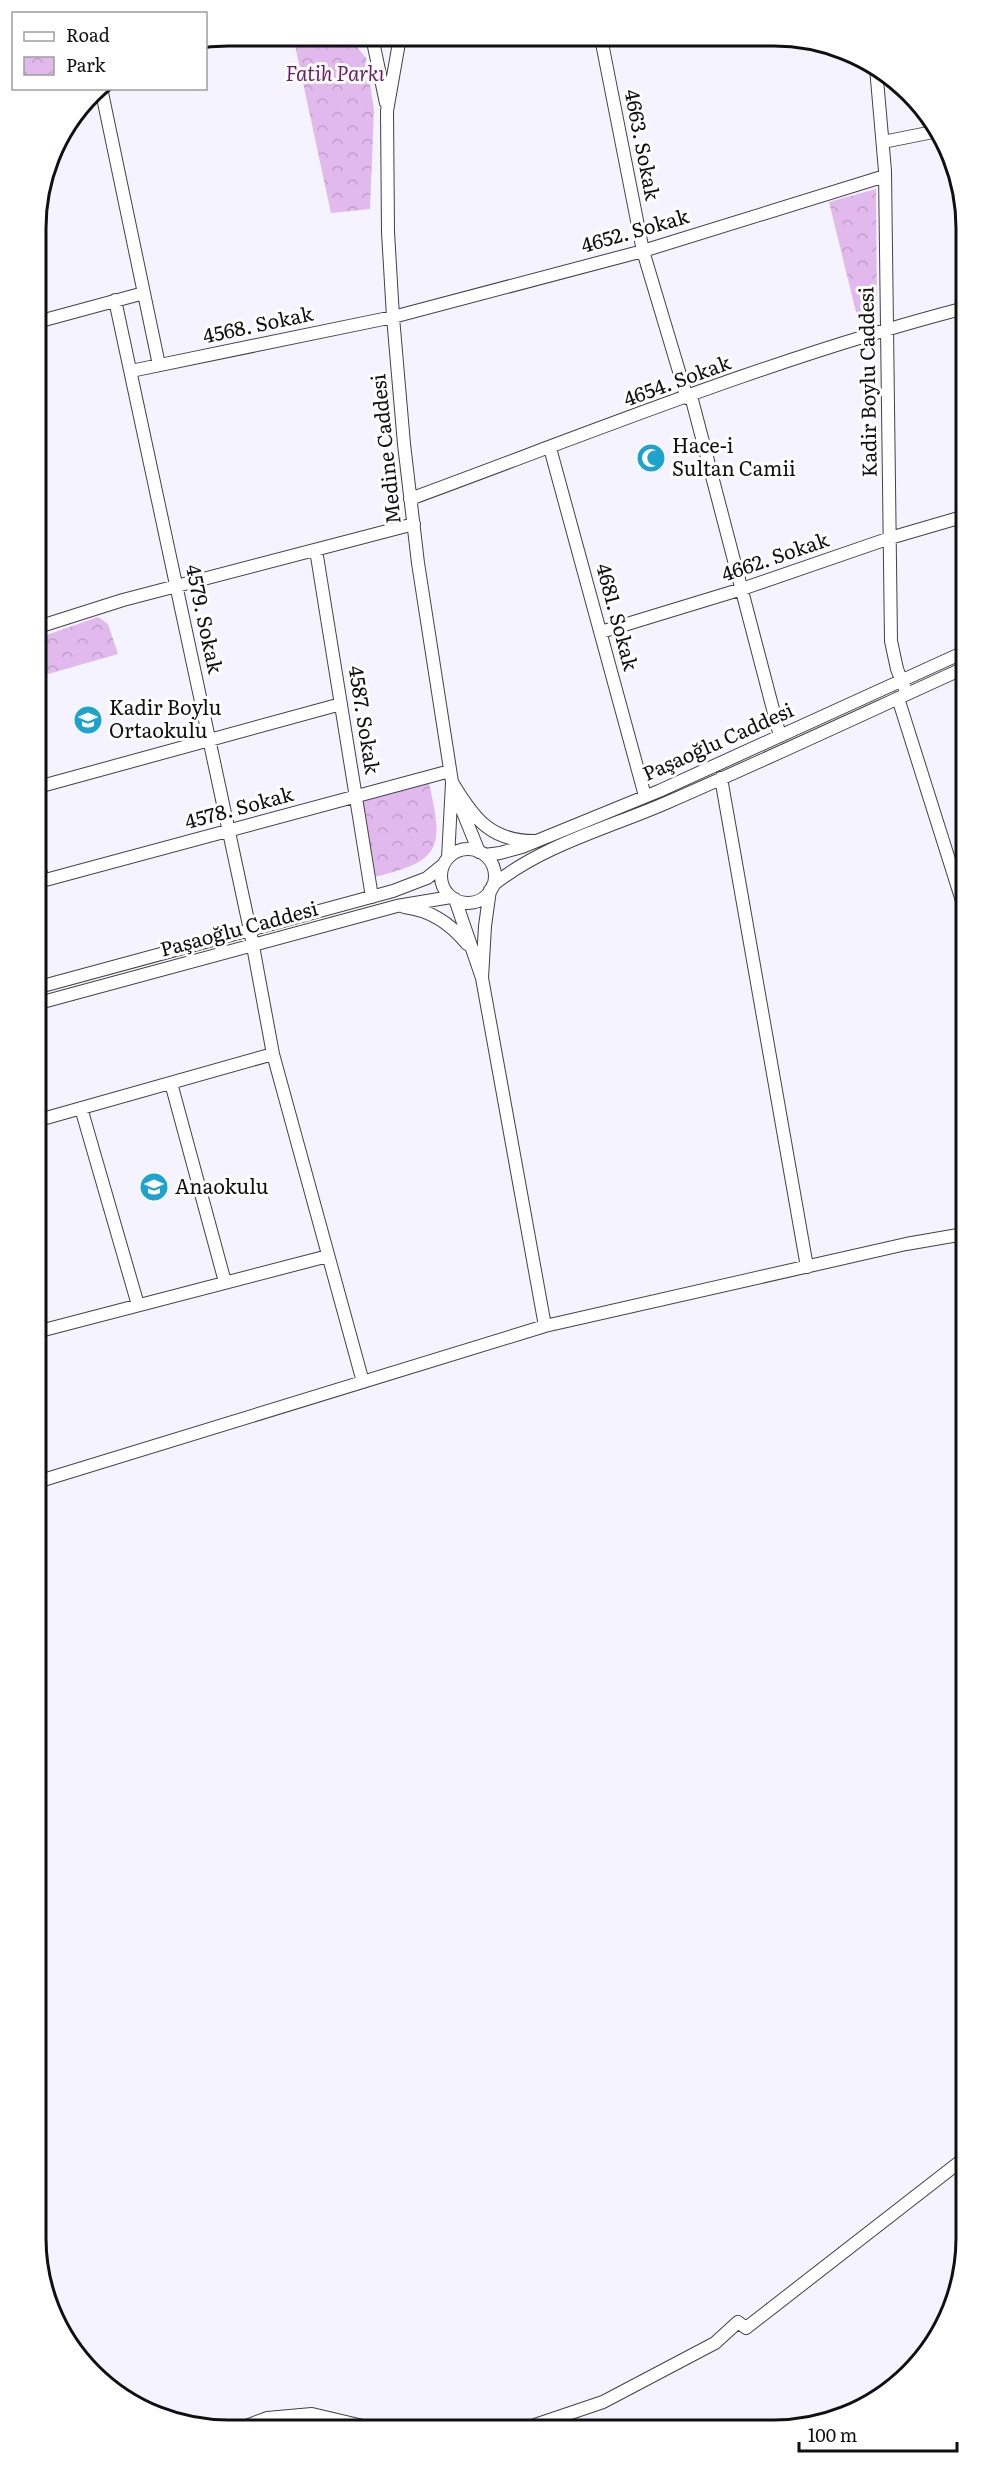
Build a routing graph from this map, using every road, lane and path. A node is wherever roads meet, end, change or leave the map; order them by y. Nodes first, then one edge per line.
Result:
1 (374, 46) edge
2 (398, 46) edge
3 (603, 46) edge
4 (877, 79) edge
5 (103, 97) edge
6 (387, 111) junction
7 (929, 133) edge
8 (883, 142) junction
9 (885, 176) junction
10 (643, 251) junction
11 (144, 293) junction
12 (116, 300) junction
13 (956, 314) edge
14 (393, 317) junction
15 (47, 319) edge
16 (887, 328) junction
17 (159, 365) junction
18 (131, 371) junction
19 (689, 397) junction
20 (550, 448) junction
21 (411, 499) junction
22 (956, 519) edge
23 (414, 524) junction
24 (890, 538) junction
25 (316, 550) junction
26 (177, 586) junction
27 (742, 589) junction
28 (47, 624) edge
29 (601, 632) junction
30 (956, 656) edge
31 (956, 672) edge
32 (901, 681) junction
33 (903, 696) junction
34 (341, 704) junction
35 (780, 735) junction
36 (210, 740) junction
37 (451, 776) junction
38 (721, 778) junction
39 (47, 785) edge
40 (356, 796) junction
41 (645, 796) junction
42 (229, 830) junction
43 (537, 841) junction
44 (482, 853) junction
45 (446, 862) junction
46 (47, 879) edge
47 (956, 880) edge
48 (492, 888) junction
49 (372, 897) junction
50 (453, 898) junction
51 (397, 906) junction
52 (250, 930) junction
53 (254, 945) junction
54 (474, 952) junction
55 (482, 978) junction
56 (47, 985) edge
57 (47, 1001) edge
58 (273, 1054) junction
59 (171, 1083) junction
60 (81, 1108) junction
61 (47, 1118) edge
62 (956, 1235) edge
63 (328, 1256) junction
64 (807, 1267) junction
65 (225, 1282) junction
66 (138, 1305) junction
67 (545, 1326) junction
68 (46, 1329) edge
69 (363, 1382) junction
70 (46, 1479) edge
71 (956, 2165) edge
72 (262, 2420) edge
73 (338, 2420) edge
74 (550, 2420) edge

1 - 6 street, Medine Caddesi
2 - 6 street, Medine Caddesi
3 - 10 street, 4663. Sokak
4 - 8 street, Kadir Boylu Caddesi
5 - 11 street
6 - 14 street, Medine Caddesi
7 - 8 street
8 - 9 street, Kadir Boylu Caddesi
9 - 10 street, 4652. Sokak
9 - 16 street, Kadir Boylu Caddesi
10 - 14 street, 4652. Sokak
10 - 19 street, 4663. Sokak
11 - 12 street
11 - 17 street
12 - 15 street
12 - 18 street, 4579. Sokak
13 - 16 street, 4654. Sokak
14 - 17 street, 4568. Sokak
14 - 21 street, Medine Caddesi
16 - 19 street, 4654. Sokak
16 - 24 street, Kadir Boylu Caddesi
17 - 18 street, 4568. Sokak
18 - 26 street, 4579. Sokak
19 - 20 street, 4654. Sokak
19 - 27 street, 4663. Sokak
20 - 21 street, 4654. Sokak
20 - 29 street, 4681. Sokak
21 - 23 street, Medine Caddesi
22 - 24 street, 4662. Sokak
23 - 25 street
23 - 37 street, Medine Caddesi
24 - 27 street, 4662. Sokak
24 - 32 street, Kadir Boylu Caddesi
25 - 26 street
25 - 34 street, 4587. Sokak
26 - 28 street
26 - 36 street, 4579. Sokak
27 - 29 street, 4662. Sokak
27 - 35 street, 4663. Sokak
29 - 41 street, 4681. Sokak
30 - 32 street, Paşaoğlu Caddesi
31 - 33 street, Paşaoğlu Caddesi
32 - 33 street, Kadir Boylu Caddesi
32 - 35 street, Paşaoğlu Caddesi
33 - 38 street, Paşaoğlu Caddesi
33 - 47 street, Kadir Boylu Caddesi
34 - 36 street
34 - 40 street, 4587. Sokak
35 - 41 street, Paşaoğlu Caddesi
36 - 39 street
36 - 42 street, 4579. Sokak
37 - 40 street, 4578. Sokak
37 - 43 street
37 - 44 street, Medine Caddesi
37 - 45 street, Medine Caddesi
38 - 48 street, Paşaoğlu Caddesi
38 - 64 street
40 - 42 street, 4578. Sokak
40 - 49 street, 4587. Sokak
41 - 43 street, Paşaoğlu Caddesi
42 - 46 street, 4578. Sokak
42 - 52 street, 4579. Sokak
43 - 44 street, Paşaoğlu Caddesi
44 - 45 street
44 - 48 street
45 - 49 street, Paşaoğlu Caddesi
45 - 50 street
48 - 50 street
48 - 55 street
49 - 52 street, Paşaoğlu Caddesi
50 - 51 street, Paşaoğlu Caddesi
50 - 54 street
51 - 53 street, Paşaoğlu Caddesi
51 - 54 street
52 - 53 street, 4579. Sokak
52 - 56 street, Paşaoğlu Caddesi
53 - 57 street, Paşaoğlu Caddesi
53 - 58 street, 4579. Sokak
54 - 55 street
55 - 67 street
58 - 59 street
58 - 63 street, 4579. Sokak
59 - 60 street
59 - 65 street
60 - 61 street
60 - 66 street
62 - 64 street
63 - 65 street
63 - 69 street, 4579. Sokak
64 - 67 street
65 - 66 street
66 - 68 street
67 - 69 street
69 - 70 street
71 - 74 street
72 - 73 street

